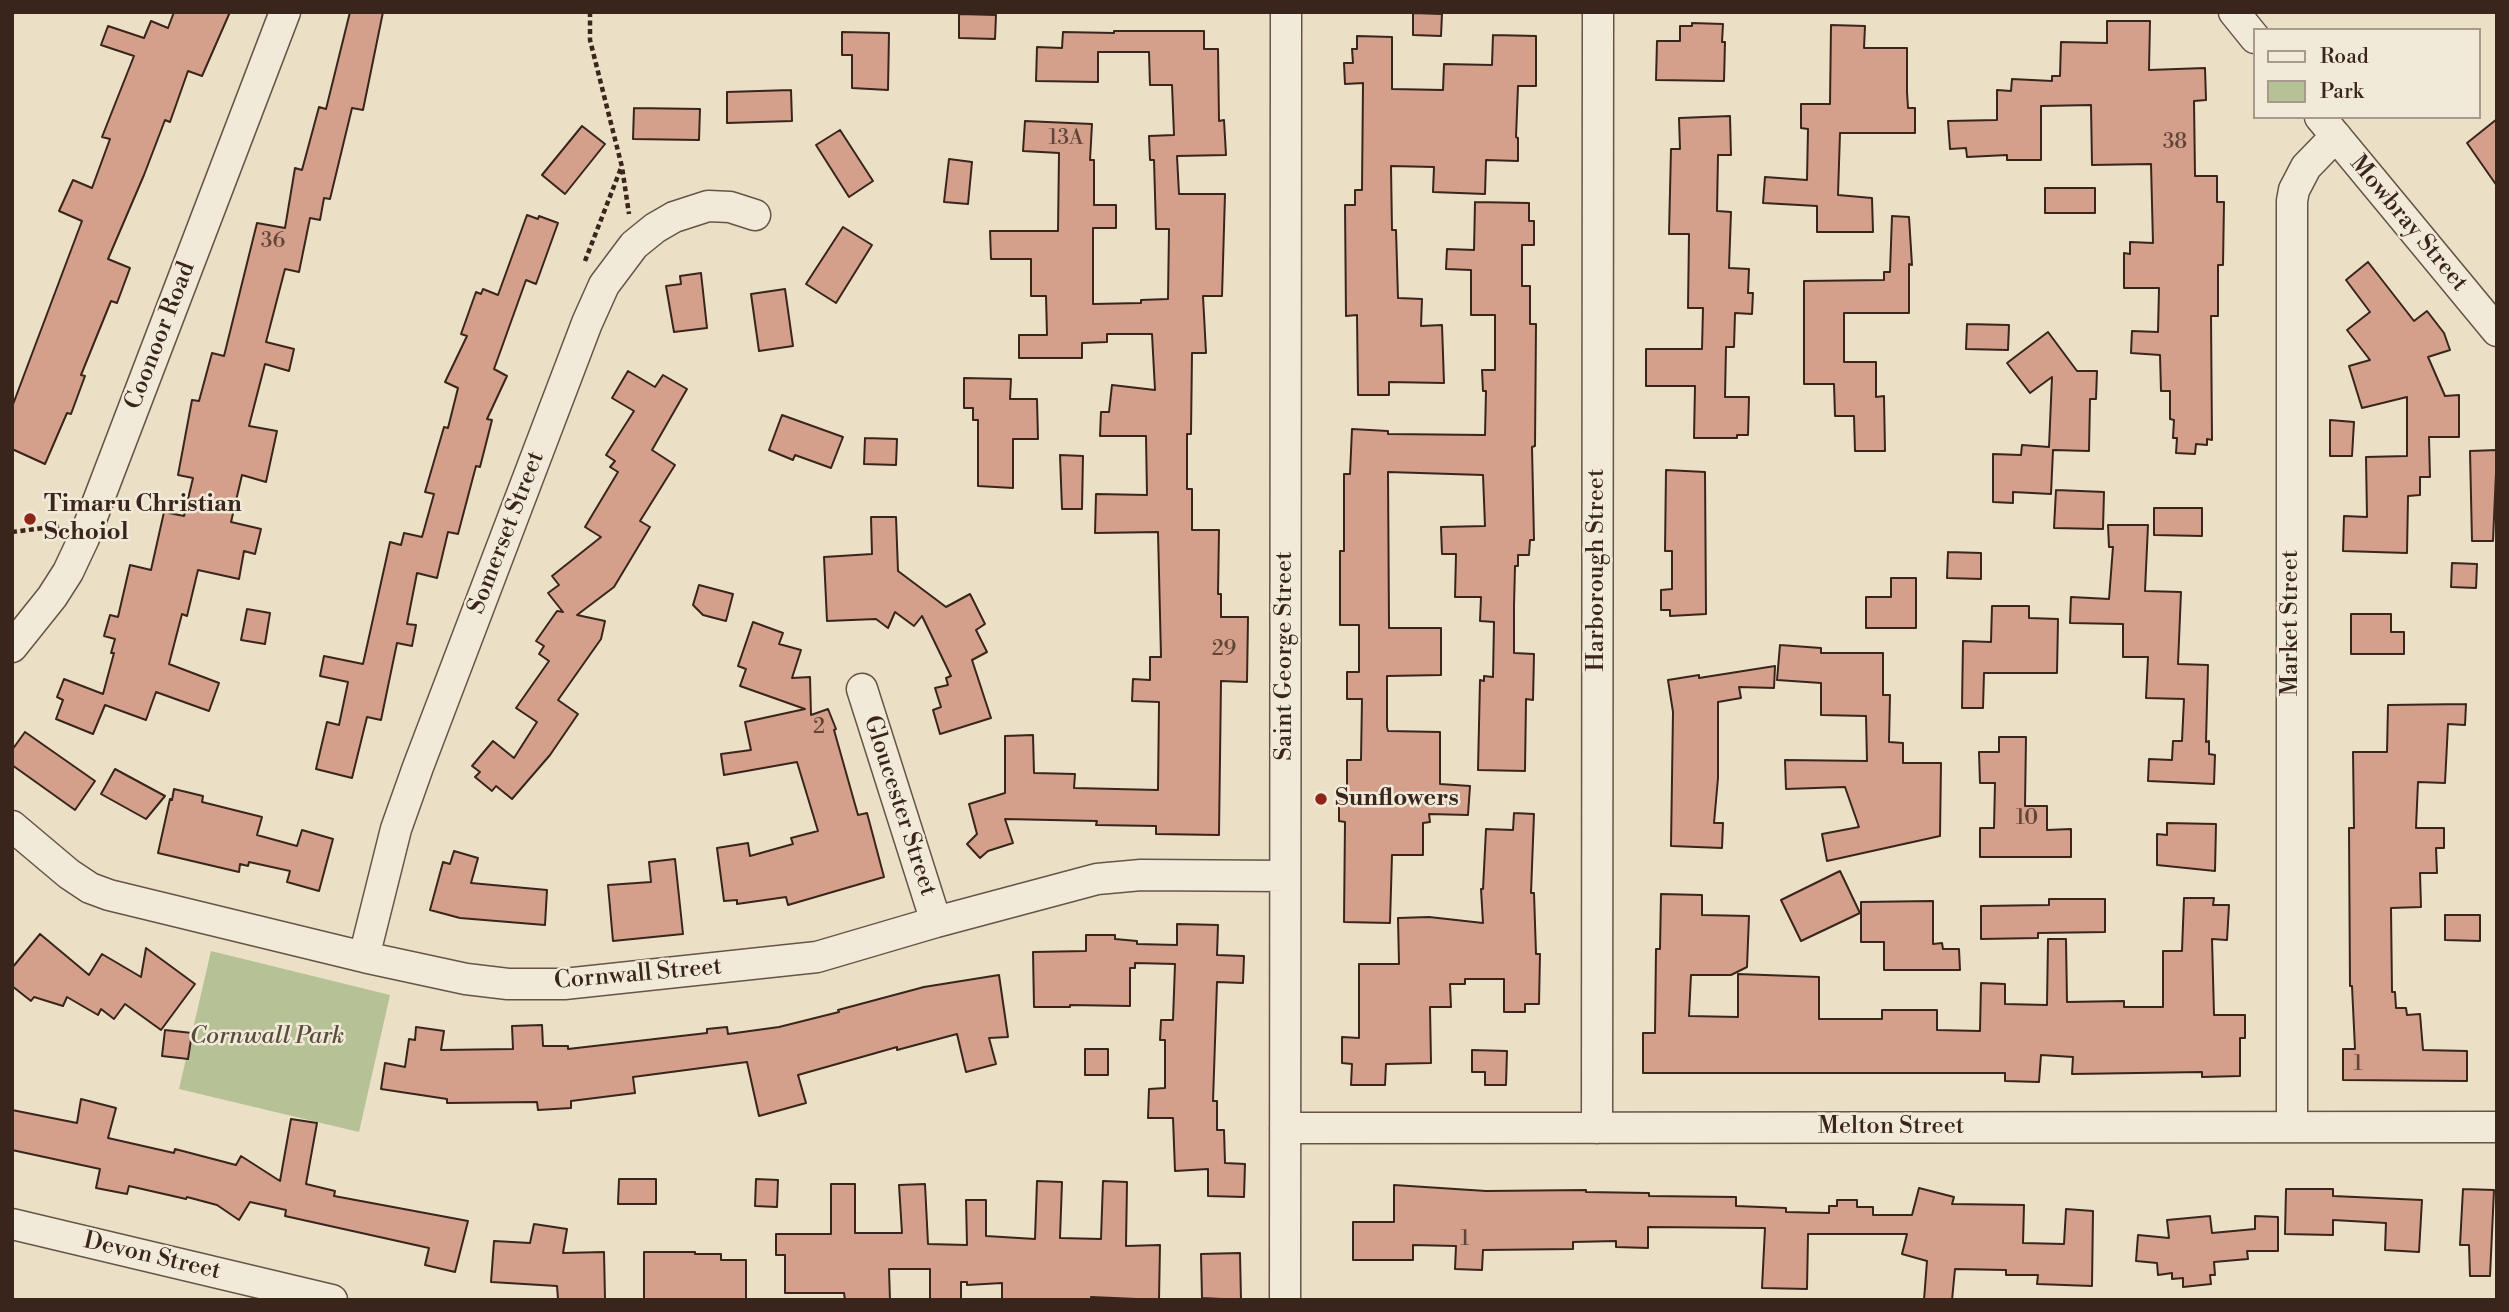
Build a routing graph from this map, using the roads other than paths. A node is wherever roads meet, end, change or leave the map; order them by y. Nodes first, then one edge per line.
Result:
1 (285, 12) edge
2 (1286, 12) edge
3 (1598, 12) edge
4 (2234, 12) edge
5 (2254, 37) edge
6 (2328, 127) edge
7 (755, 215) dead end
8 (2497, 331) edge
9 (12, 647) edge
10 (862, 689) dead end
11 (12, 826) edge
12 (1285, 876) junction
13 (936, 922) junction
14 (365, 957) junction
15 (2292, 1126) junction
16 (2497, 1127) edge
17 (1285, 1128) junction
18 (1597, 1128) junction
19 (12, 1224) edge
20 (332, 1300) edge
21 (1285, 1300) edge

1 - 9 street, Coonoor Road
2 - 12 street, Saint George Street
3 - 18 street, Harborough Street
4 - 5 street
6 - 8 street, Mowbray Street
6 - 15 street, Market Street
7 - 14 street, Somerset Street
10 - 13 street, Gloucester Street
11 - 14 street, Cornwall Street
12 - 13 street, Cornwall Street
12 - 17 street, Saint George Street
13 - 14 street, Cornwall Street
15 - 16 street, Melton Street
15 - 18 street, Melton Street
17 - 18 street, Melton Street
17 - 21 street, Saint George Street
19 - 20 street, Devon Street

